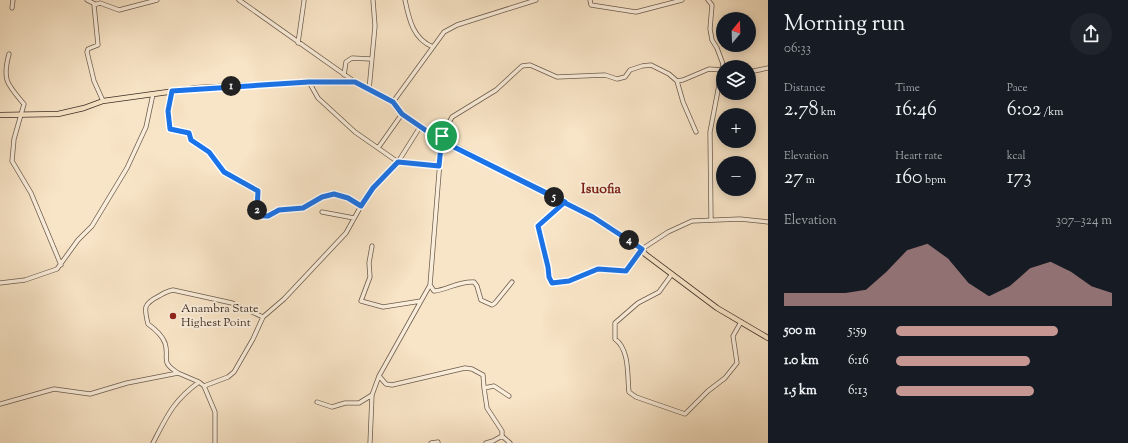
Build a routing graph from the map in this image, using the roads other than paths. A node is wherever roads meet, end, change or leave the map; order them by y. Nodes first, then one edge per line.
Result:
1 (13, 0) edge
2 (87, 0) edge
3 (157, 0) edge
4 (239, 0) edge
5 (373, 0) edge
6 (405, 0) edge
7 (536, 0) edge
8 (590, 0) edge
9 (682, 0) edge
10 (708, 0) edge
11 (304, 1) dead end
12 (95, 4) junction
13 (12, 8) dead end
14 (298, 43) junction
15 (433, 47) junction
16 (9, 54) dead end
17 (371, 59) junction
18 (722, 60) edge
19 (768, 68) edge
20 (716, 70) edge
21 (756, 71) edge
22 (344, 75) junction
23 (677, 81) junction
24 (309, 82) junction
25 (355, 82) junction
26 (369, 90) junction
27 (172, 91) junction
28 (153, 94) junction
29 (716, 100) edge
30 (103, 101) junction
31 (393, 102) junction
32 (0, 114) edge
33 (402, 114) junction
34 (20, 115) junction
35 (420, 127) junction
36 (696, 132) dead end
37 (442, 136) junction
38 (378, 148) junction
39 (398, 162) junction
40 (439, 166) junction
41 (565, 202) junction
42 (361, 206) junction
43 (322, 212) dead end
44 (354, 218) junction
45 (711, 219) junction
46 (768, 222) edge
47 (372, 246) dead end
48 (642, 249) junction
49 (61, 264) junction
50 (672, 274) junction
51 (512, 282) dead end
52 (0, 283) edge
53 (430, 285) junction
54 (421, 301) junction
55 (263, 317) junction
56 (741, 322) junction
57 (768, 338) edge
58 (178, 373) junction
59 (380, 376) junction
60 (199, 382) junction
61 (204, 386) junction
62 (484, 388) junction
63 (372, 395) junction
64 (509, 396) dead end
65 (317, 402) dead end
66 (0, 404) edge
67 (502, 436) junction
68 (438, 442) dead end
69 (153, 443) edge
70 (215, 443) edge
71 (370, 443) edge
72 (431, 443) edge
73 (486, 443) edge
74 (510, 443) edge

1 - 13 street
2 - 12 street
3 - 12 street
4 - 14 street
5 - 17 street
6 - 15 street
7 - 15 street
8 - 9 street
10 - 18 street
11 - 14 street
12 - 30 street
14 - 22 street
15 - 31 street
16 - 34 street
17 - 22 street
17 - 26 street
19 - 21 street
20 - 23 street
22 - 25 street
23 - 36 street
23 - 37 street
24 - 25 main road
24 - 27 main road
24 - 38 street
25 - 26 main road
26 - 31 main road
27 - 28 main road
27 - 42 street
28 - 30 main road
28 - 49 street
29 - 45 street
30 - 34 main road
31 - 33 main road
32 - 34 main road
33 - 35 main road
33 - 38 street
34 - 49 street
35 - 37 main road
35 - 39 street
37 - 40 street
37 - 41 main road
38 - 39 street
39 - 40 street
39 - 42 street
40 - 53 street
41 - 48 main road
41 - 48 street
42 - 44 street
43 - 44 street
44 - 55 street
45 - 46 street
45 - 48 street
47 - 54 street
48 - 50 main road
49 - 52 street
50 - 56 main road
50 - 56 street
51 - 53 street
53 - 54 street
54 - 59 street
55 - 58 street
55 - 61 street
56 - 57 main road
58 - 60 street
58 - 66 street
59 - 62 street
59 - 63 street
60 - 61 street
60 - 69 street
61 - 70 street
62 - 64 street
62 - 67 street
63 - 65 street
63 - 71 street
67 - 73 street
67 - 74 street
68 - 72 street

